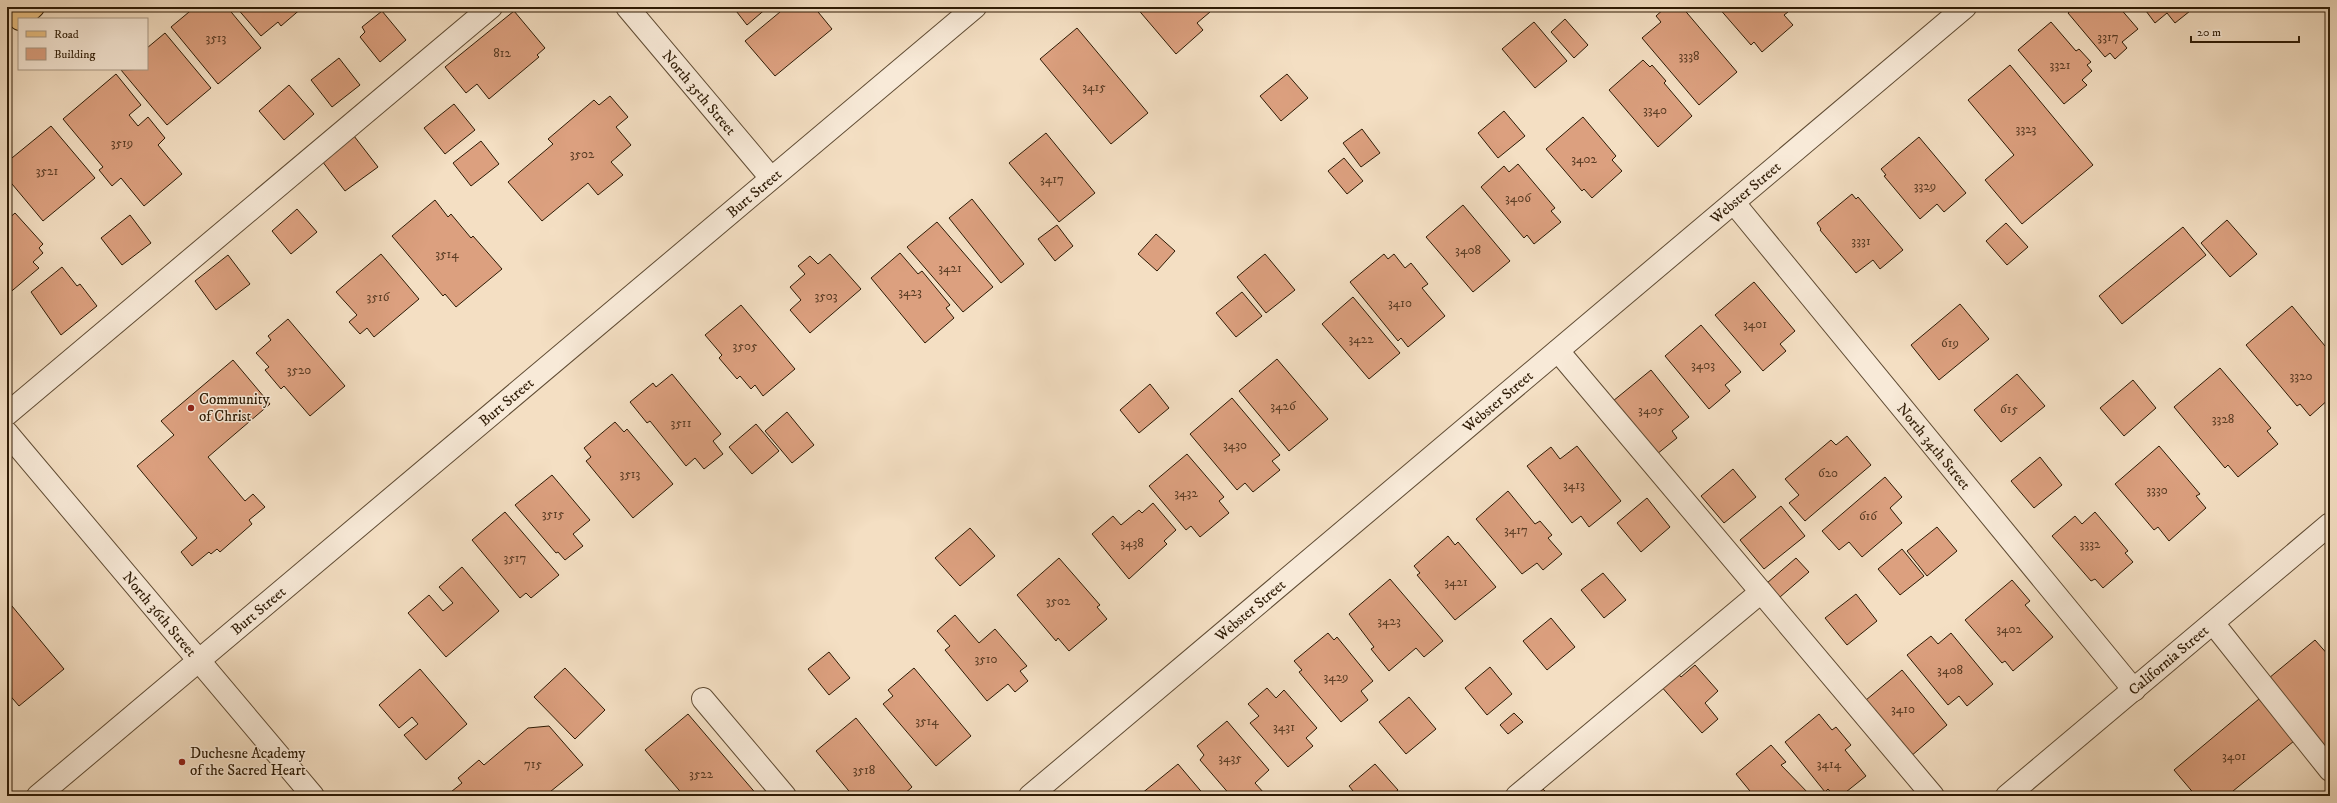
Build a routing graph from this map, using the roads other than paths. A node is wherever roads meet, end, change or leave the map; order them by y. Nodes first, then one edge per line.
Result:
1 (33, 7) edge
2 (491, 7) edge
3 (627, 7) edge
4 (975, 7) edge
5 (1965, 7) edge
6 (22, 18) edge
7 (18, 22) edge
8 (7, 31) edge
9 (771, 178) junction
10 (1734, 203) junction
11 (1558, 351) junction
12 (7, 414) edge
13 (7, 433) edge
14 (2330, 524) edge
15 (1761, 592) junction
16 (2213, 623) junction
17 (199, 661) junction
18 (2134, 690) junction
19 (703, 699) dead end
20 (2330, 770) edge
21 (38, 796) edge
22 (312, 796) edge
23 (785, 796) edge
24 (1030, 796) edge
25 (1517, 796) edge
26 (1933, 796) edge
27 (2008, 796) edge

1 - 6 main road
2 - 12 street
3 - 9 street, North 35th Street
4 - 9 street, Burt Street
5 - 10 street, Webster Street
7 - 8 main road
9 - 17 street, Burt Street
10 - 11 street, Webster Street
10 - 18 street, North 34th Street
11 - 15 street
11 - 24 street, Webster Street
13 - 17 street, North 36th Street
14 - 16 street, California Street
15 - 25 street
15 - 26 street
16 - 18 street, California Street
16 - 20 street
17 - 21 street, Burt Street
17 - 22 street, North 36th Street
18 - 27 street, California Street
19 - 23 street

